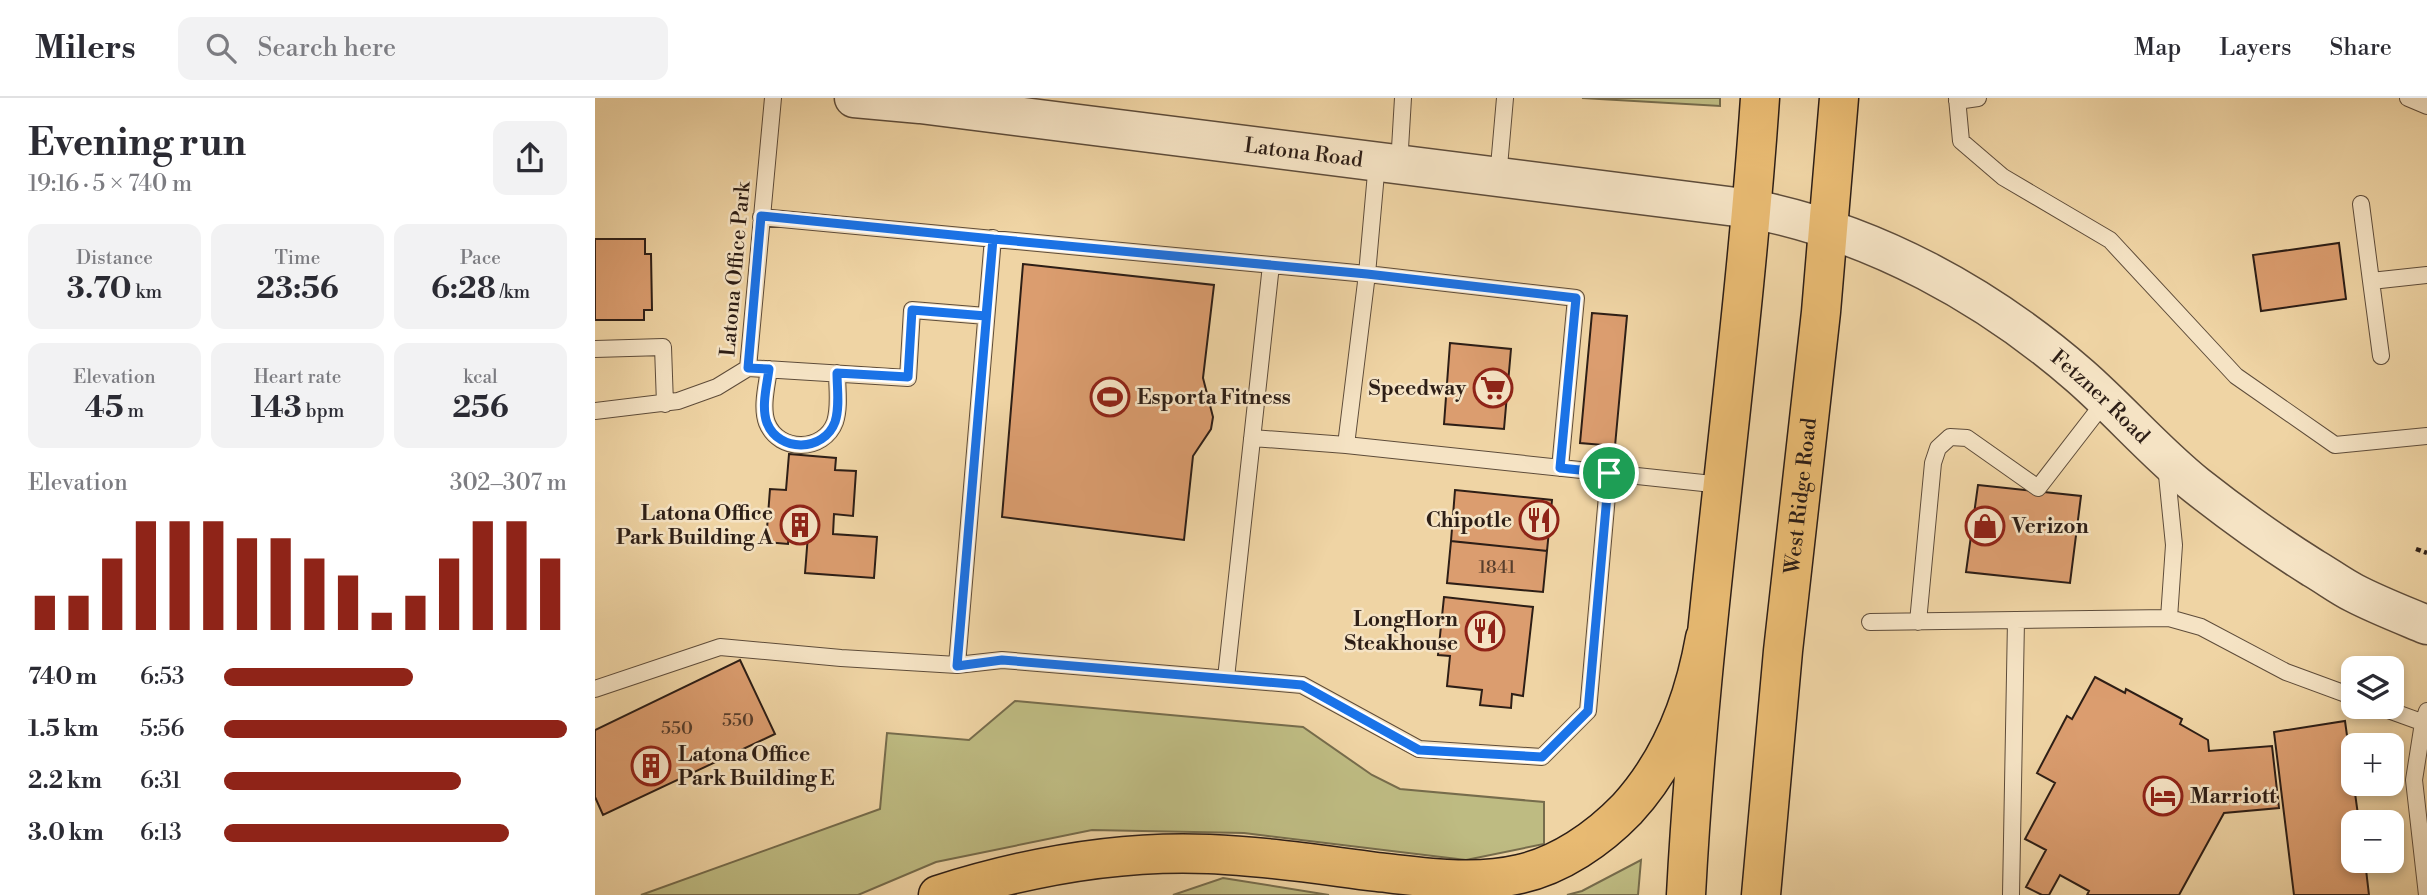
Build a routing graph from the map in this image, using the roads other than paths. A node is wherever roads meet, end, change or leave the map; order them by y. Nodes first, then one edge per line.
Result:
1 (773, 98) edge
2 (854, 98) edge
3 (1403, 98) edge
4 (1505, 98) edge
5 (1761, 98) edge
6 (1839, 98) edge
7 (1978, 98) edge
8 (2408, 98) edge
9 (1957, 99) edge
10 (2427, 106) edge
11 (1039, 109) edge
12 (1388, 164) junction
13 (1498, 178) junction
14 (2361, 204) dead end
15 (1752, 209) junction
16 (761, 216) junction
17 (1829, 229) junction
18 (993, 239) junction
19 (1271, 265) junction
20 (1367, 274) junction
21 (2427, 275) edge
22 (2371, 281) junction
23 (986, 316) junction
24 (595, 349) edge
25 (2381, 356) dead end
26 (748, 368) junction
27 (769, 369) junction
28 (837, 373) junction
29 (2106, 400) junction
30 (665, 404) junction
31 (595, 411) edge
32 (2427, 436) edge
33 (1252, 438) junction
34 (1346, 445) junction
35 (2165, 456) junction
36 (1560, 468) junction
37 (1609, 473) junction
38 (1722, 485) junction
39 (2169, 618) junction
40 (2016, 620) junction
41 (1870, 622) dead end
42 (1918, 622) junction
43 (2427, 625) edge
44 (1705, 638) junction
45 (957, 666) junction
46 (1226, 678) junction
47 (595, 689) edge
48 (2341, 692) edge
49 (2404, 713) edge
50 (2426, 719) edge
51 (938, 895) edge
52 (1686, 895) edge
53 (1761, 895) edge
54 (2011, 895) edge
55 (2427, 895) edge

1 - 16 lane, Latona Office Park
2 - 11 street, Latona Road
3 - 12 lane
4 - 13 lane
5 - 15 main road
6 - 17 main road, West Ridge Road
7 - 9 lane
8 - 10 lane
9 - 32 lane
11 - 12 street, Latona Road
12 - 13 street, Latona Road
12 - 20 lane
13 - 15 street, Latona Road
14 - 22 lane
15 - 17 street, Fetzner Road
15 - 38 main road
16 - 18 lane
16 - 26 lane, Latona Office Park
17 - 29 street, Fetzner Road
17 - 53 main road, West Ridge Road
18 - 19 lane
18 - 23 lane
19 - 20 lane
19 - 33 lane
20 - 34 lane
20 - 36 lane
21 - 22 lane
22 - 25 lane
23 - 28 lane
23 - 45 lane
24 - 30 lane
26 - 27 lane
26 - 30 lane, Latona Office Park
27 - 28 lane
27 - 28 lane
29 - 35 street, Fetzner Road
29 - 42 lane
30 - 31 lane, Latona Office Park
33 - 34 lane
33 - 46 lane
34 - 36 lane
35 - 39 lane
35 - 43 street, Fetzner Road
36 - 37 lane
37 - 38 lane
37 - 46 lane
38 - 44 main road
39 - 40 lane
39 - 48 lane
40 - 42 lane
40 - 54 lane
41 - 42 lane
44 - 51 main road
44 - 52 main road
45 - 46 lane
45 - 47 lane
49 - 50 lane
50 - 55 lane

